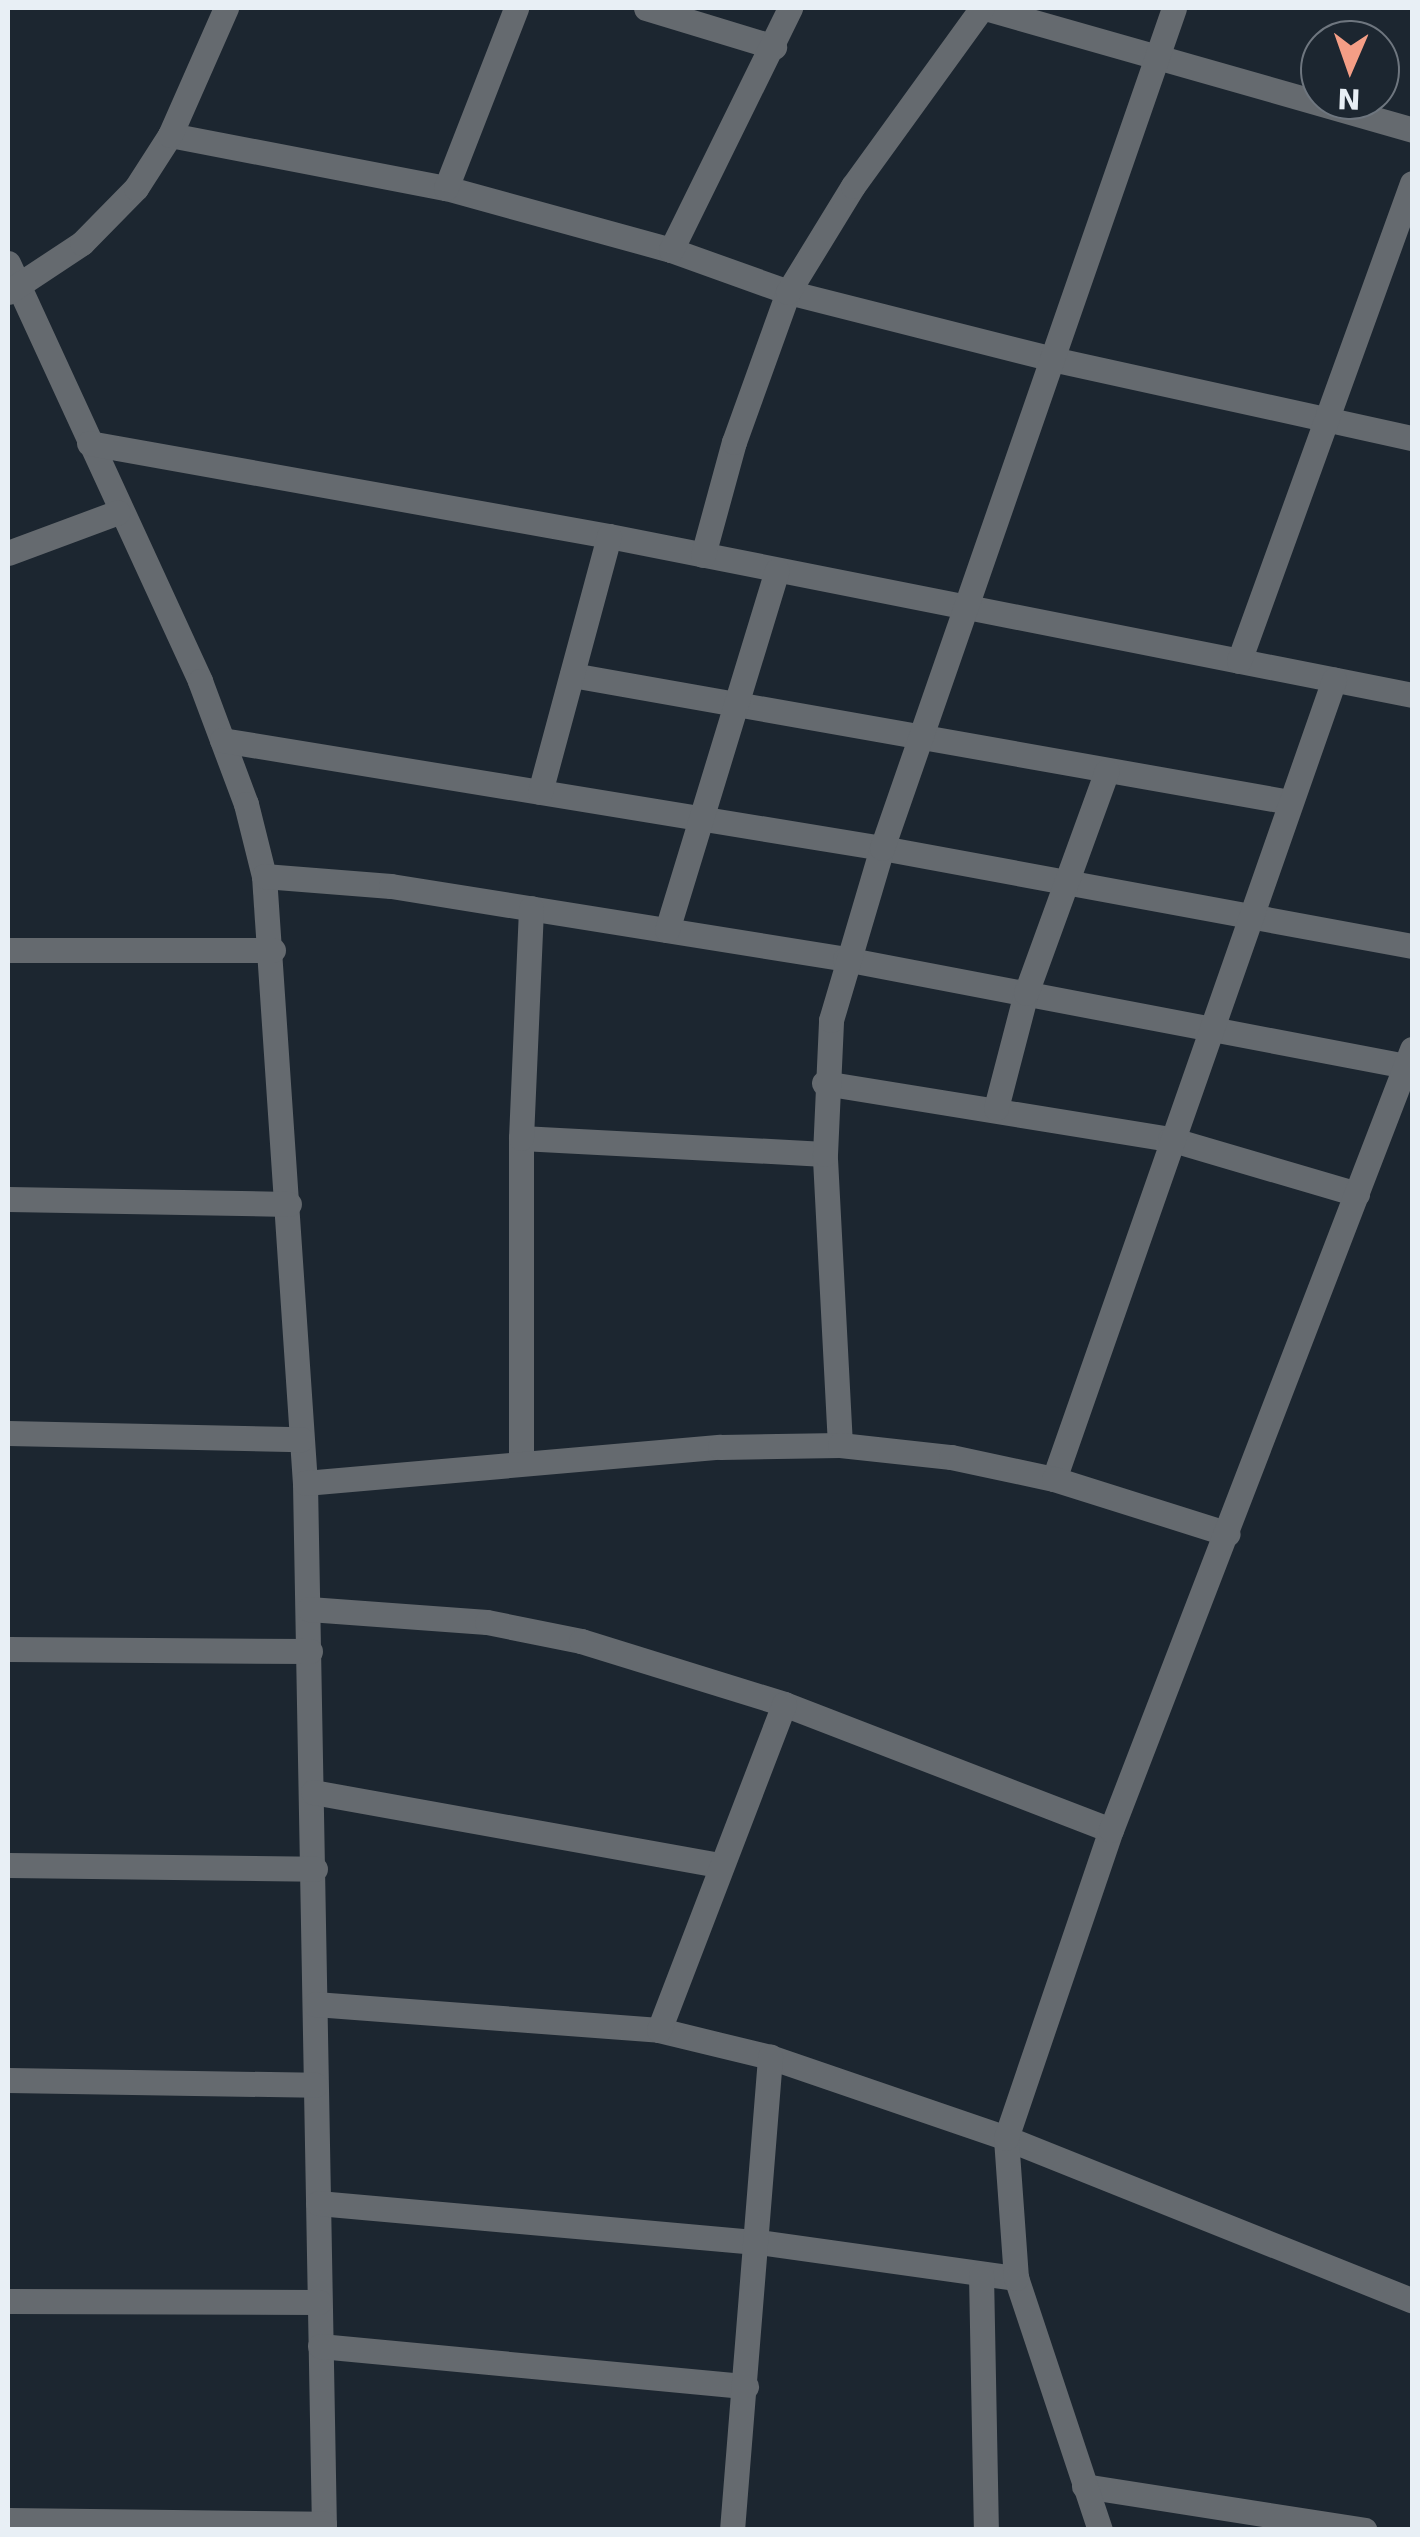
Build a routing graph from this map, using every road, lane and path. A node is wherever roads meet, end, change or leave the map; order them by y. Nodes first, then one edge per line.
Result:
1 (226, 8) edge
2 (516, 8) edge
3 (646, 8) edge
4 (790, 8) edge
5 (984, 8) edge
6 (1174, 8) edge
7 (774, 47) junction
8 (1157, 57) junction
9 (1412, 130) edge
10 (170, 136) junction
11 (1412, 183) edge
12 (446, 188) junction
13 (671, 250) junction
14 (8, 264) edge
15 (14, 290) edge
16 (788, 292) junction
17 (1052, 359) junction
18 (1326, 421) junction
19 (1412, 438) edge
20 (88, 443) junction
21 (118, 512) junction
22 (609, 536) junction
23 (8, 554) edge
24 (703, 555) junction
25 (777, 570) junction
26 (964, 609) junction
27 (1239, 661) junction
28 (572, 675) junction
29 (1334, 680) junction
30 (1412, 695) edge
31 (736, 705) junction
32 (222, 740) junction
33 (919, 740) junction
34 (1107, 771) junction
35 (540, 792) junction
36 (1290, 802) junction
37 (701, 818) junction
38 (882, 848) junction
39 (264, 876) junction
40 (1066, 882) junction
41 (531, 908) junction
42 (1249, 916) junction
43 (667, 930) junction
44 (1412, 946) edge
45 (8, 950) edge
46 (273, 950) junction
47 (846, 959) junction
48 (1026, 994) junction
49 (1209, 1028) junction
50 (1409, 1058) edge
51 (824, 1084) junction
52 (996, 1108) junction
53 (522, 1138) junction
54 (1170, 1139) junction
55 (826, 1154) junction
56 (1357, 1194) junction
57 (8, 1199) edge
58 (289, 1204) junction
59 (8, 1433) edge
60 (301, 1440) junction
61 (840, 1445) junction
62 (521, 1462) junction
63 (1054, 1479) junction
64 (304, 1483) junction
65 (1228, 1534) junction
66 (309, 1609) junction
67 (8, 1649) edge
68 (310, 1651) junction
69 (784, 1704) junction
70 (314, 1792) junction
71 (1112, 1830) junction
72 (8, 1865) edge
73 (719, 1865) junction
74 (316, 1869) junction
75 (315, 2004) junction
76 (659, 2030) junction
77 (770, 2057) junction
78 (8, 2080) edge
79 (315, 2085) junction
80 (1006, 2138) junction
81 (318, 2202) junction
82 (759, 2242) junction
83 (981, 2274) junction
84 (1016, 2278) junction
85 (8, 2300) edge
86 (1412, 2300) edge
87 (320, 2302) junction
88 (320, 2346) junction
89 (746, 2386) junction
90 (1084, 2486) junction
91 (8, 2520) edge
92 (324, 2527) edge
93 (732, 2530) edge
94 (986, 2530) edge
95 (1100, 2530) edge
96 (1365, 2530) edge

1 - 10 street
2 - 12 street
3 - 7 street
4 - 7 street
5 - 8 street
5 - 16 street
6 - 8 street
7 - 13 street
8 - 9 street
8 - 17 street
10 - 12 street
10 - 15 street
11 - 18 street
12 - 13 street
13 - 16 street
14 - 15 street
15 - 20 street
16 - 17 street
16 - 24 street
17 - 18 street
17 - 26 street
18 - 19 street
18 - 27 street
20 - 21 street
20 - 22 street
21 - 23 street
21 - 32 street
22 - 24 street
22 - 28 street
24 - 25 street
25 - 26 street
25 - 31 street
26 - 27 street
26 - 33 street
27 - 29 street
28 - 31 street
28 - 35 street
29 - 30 street
29 - 36 street
31 - 33 street
31 - 37 street
32 - 35 street
32 - 39 street
33 - 34 street
33 - 38 street
34 - 36 street
34 - 40 street
35 - 37 street
36 - 42 street
37 - 38 street
37 - 43 street
38 - 40 street
38 - 47 street
39 - 41 street
39 - 46 street
40 - 42 street
40 - 48 street
41 - 43 street
41 - 53 street
42 - 44 street
42 - 49 street
43 - 47 street
45 - 46 street
46 - 58 street
47 - 48 street
47 - 51 street
48 - 49 street
48 - 52 street
49 - 50 street
49 - 54 street
50 - 56 street
51 - 52 street
51 - 55 street
52 - 54 street
53 - 55 street
53 - 62 street
54 - 56 street
54 - 63 street
55 - 61 street
56 - 65 street
57 - 58 street
58 - 60 street
59 - 60 street
60 - 64 street
61 - 62 street
61 - 63 street
62 - 64 street
63 - 65 street
64 - 66 street
65 - 71 street
66 - 68 street
66 - 69 street
67 - 68 street
68 - 70 street
69 - 71 street
69 - 73 street
70 - 73 street
70 - 74 street
71 - 80 street
72 - 74 street
73 - 76 street
74 - 75 street
75 - 76 street
75 - 79 street
76 - 77 street
77 - 80 street
77 - 82 street
78 - 79 street
79 - 81 street
80 - 84 street
80 - 86 street
81 - 82 street
81 - 87 street
82 - 83 street
82 - 89 street
83 - 84 street
83 - 94 street
84 - 90 street
85 - 87 street
87 - 88 street
88 - 89 street
88 - 92 street
89 - 93 street
90 - 95 street
90 - 96 street
91 - 92 street

